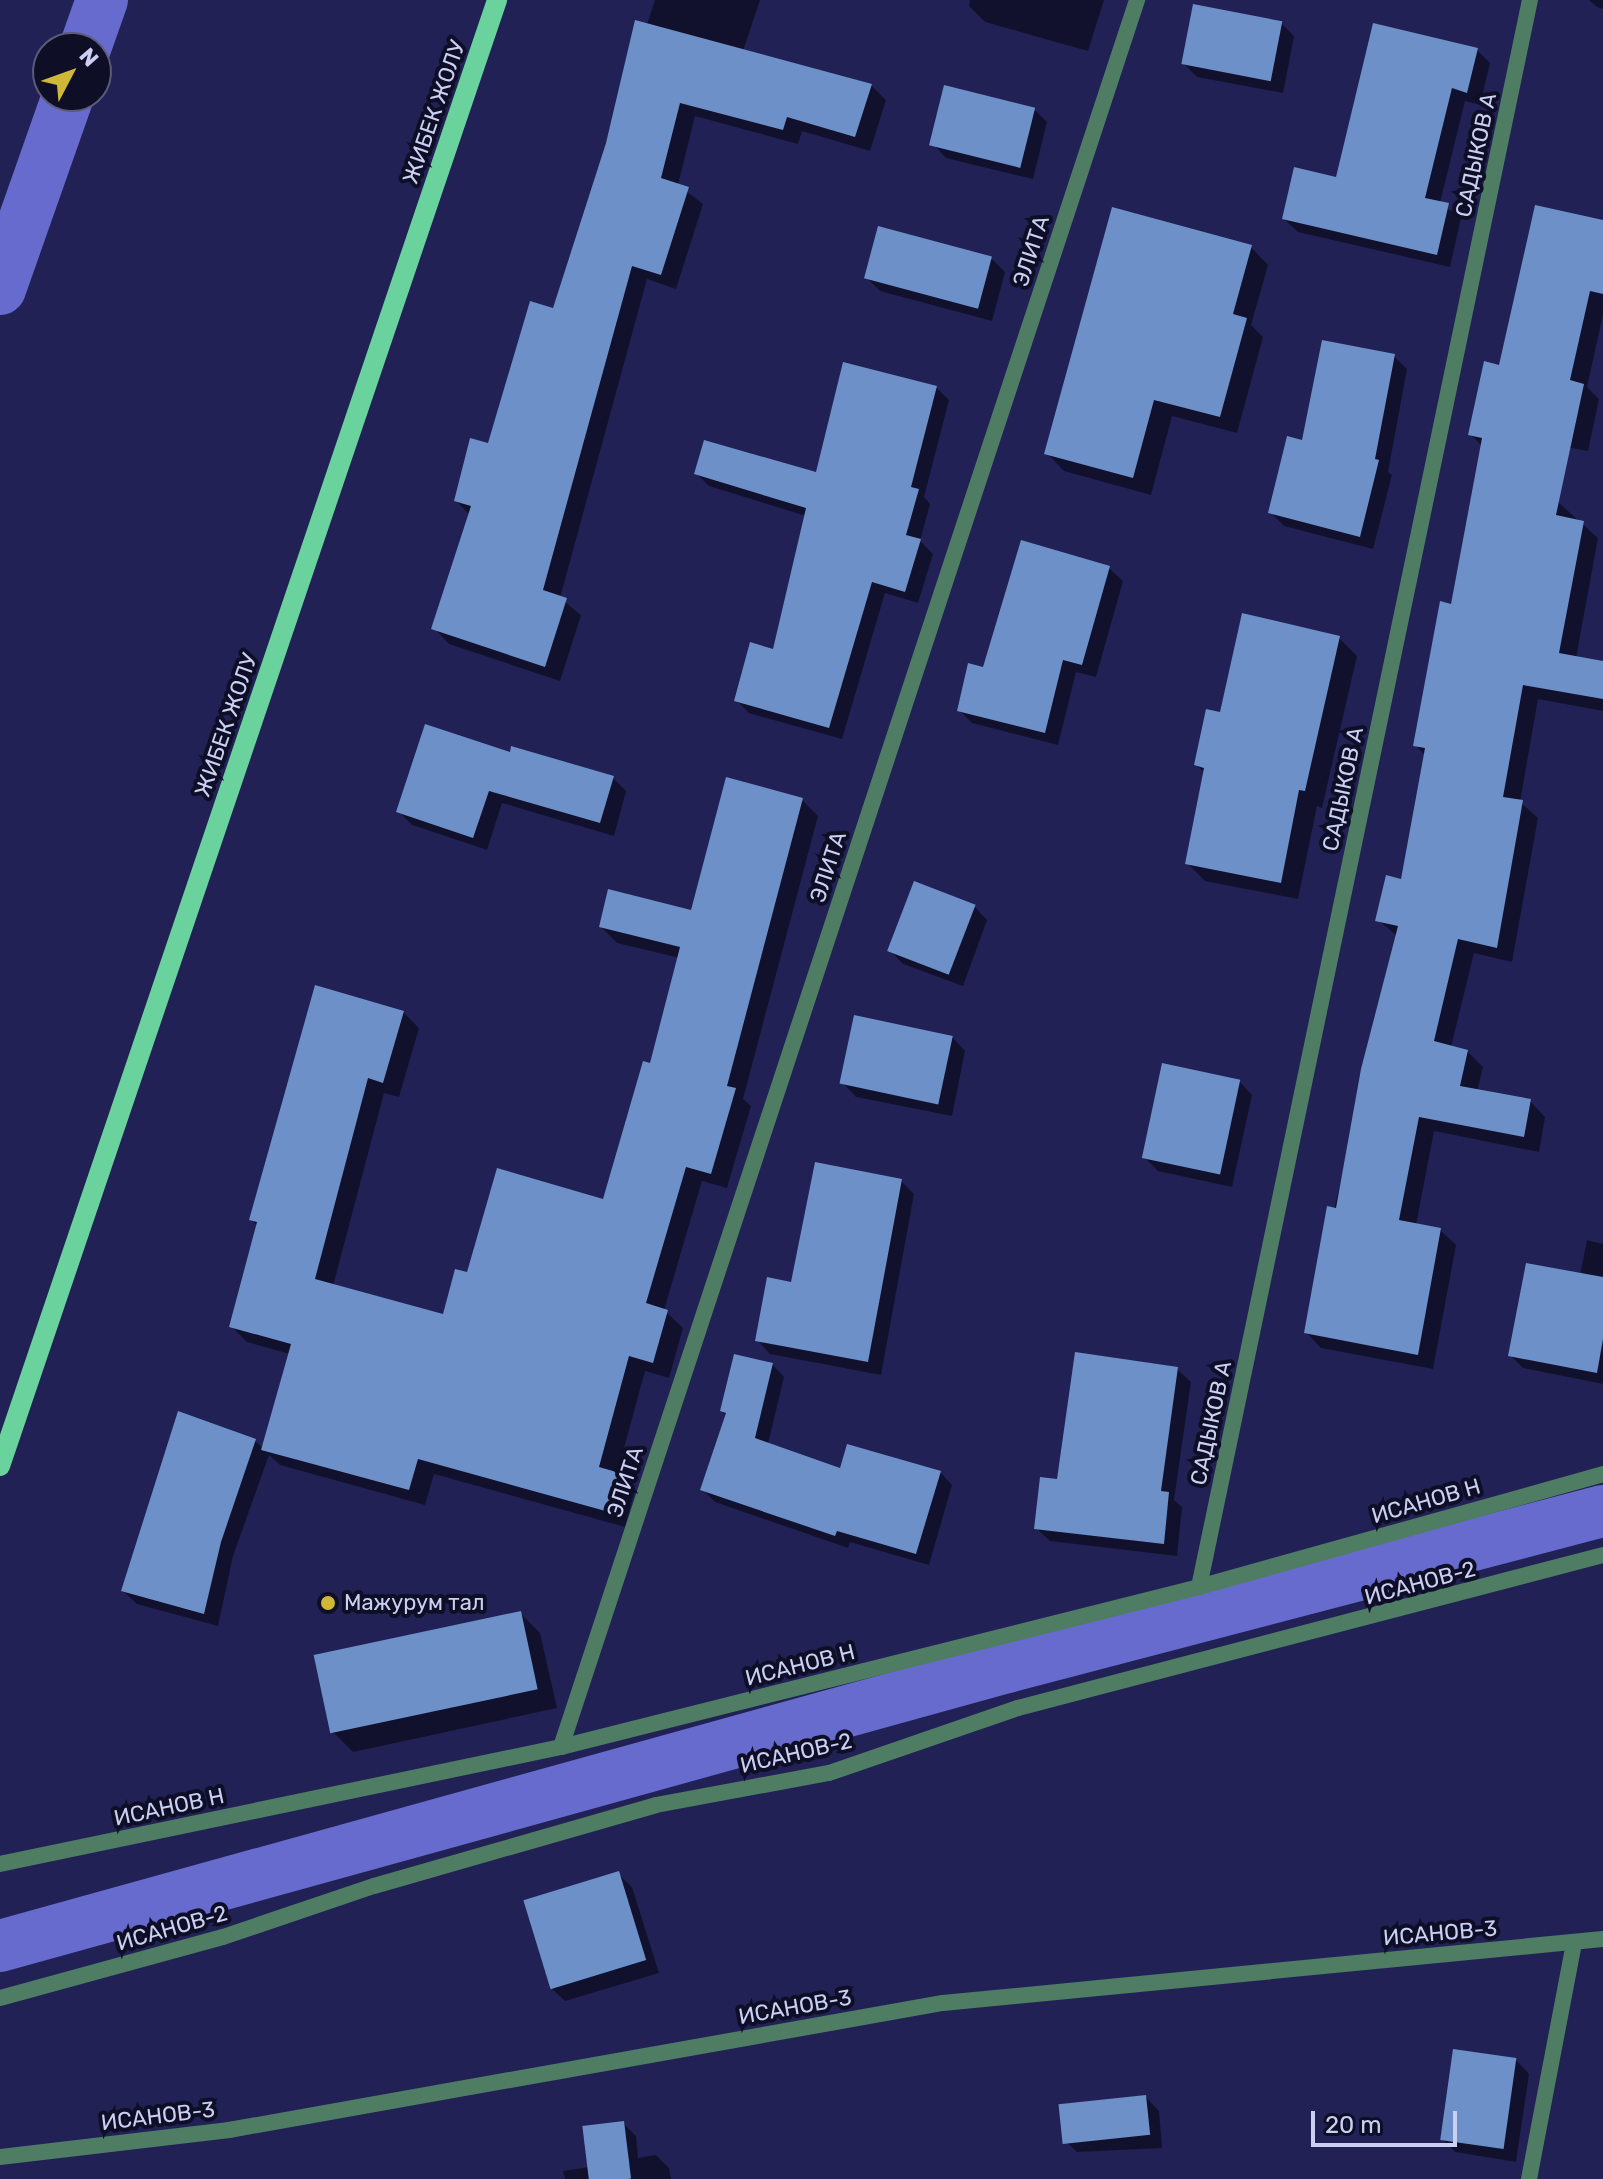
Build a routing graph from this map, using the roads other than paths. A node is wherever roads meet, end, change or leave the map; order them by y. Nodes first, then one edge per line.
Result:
1 (497, 0) edge
2 (1137, 0) edge
3 (1530, 0) edge
4 (0, 1466) edge
5 (1603, 1474) edge
6 (1603, 1555) edge
7 (1199, 1587) junction
8 (561, 1747) junction
9 (0, 1864) edge
10 (1603, 1939) edge
11 (1574, 1943) junction
12 (0, 1998) edge
13 (0, 2157) edge
14 (1529, 2179) edge

1 - 4 main road, ЖИБЕК ЖОЛУ
2 - 8 street, ЭЛИТА
3 - 7 street, САДЫКОВ А
5 - 7 street, ИСАНОВ Н
6 - 12 street, ИСАНОВ-2
7 - 8 street, ИСАНОВ Н
8 - 9 street, ИСАНОВ Н
10 - 11 street, ИСАНОВ-3
11 - 13 street, ИСАНОВ-3
11 - 14 street

